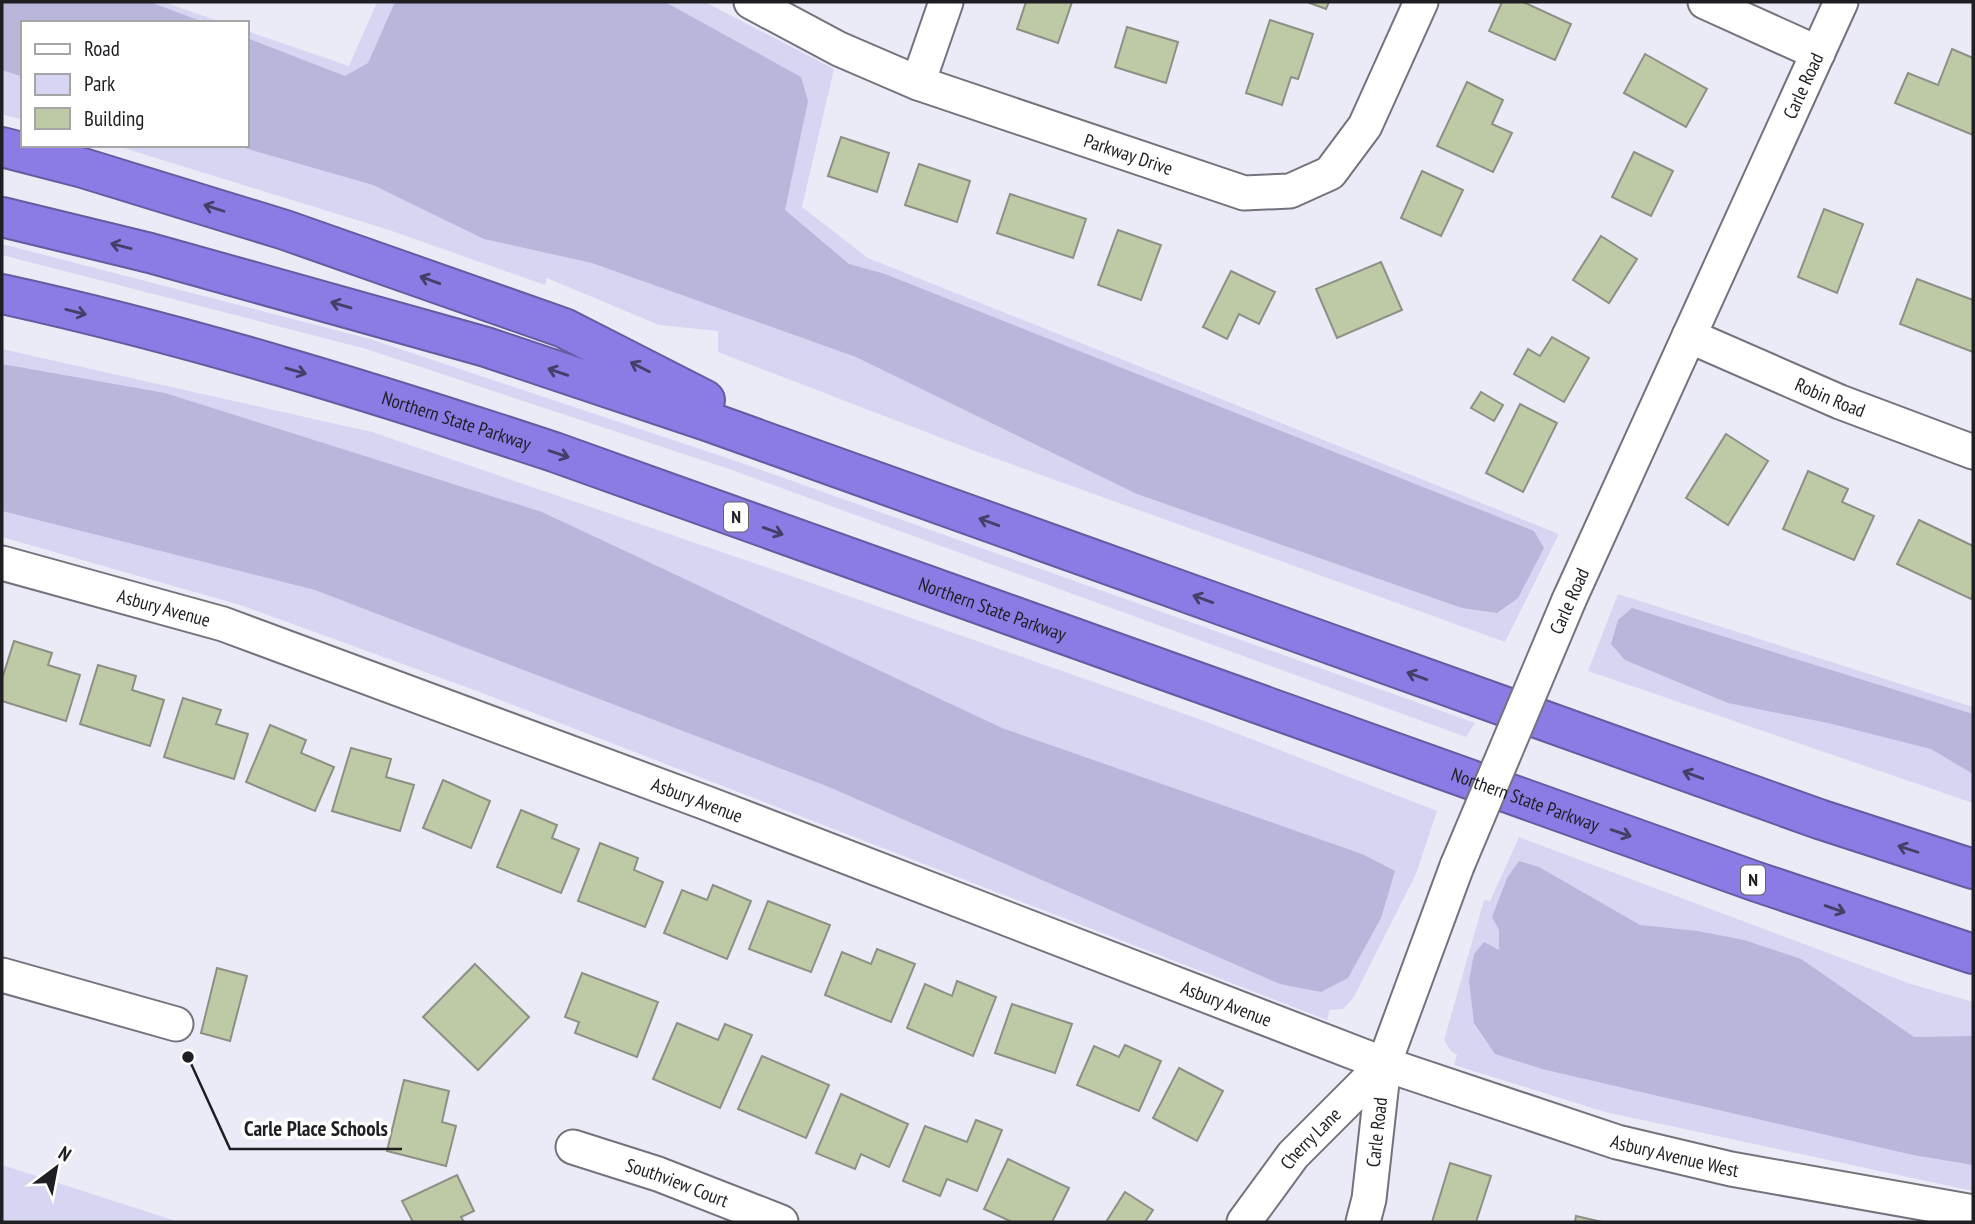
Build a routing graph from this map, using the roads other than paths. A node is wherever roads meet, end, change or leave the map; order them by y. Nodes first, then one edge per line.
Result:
1 (751, 2) edge
2 (946, 2) edge
3 (1421, 2) edge
4 (1705, 2) edge
5 (1842, 2) edge
6 (1818, 53) junction
7 (918, 83) junction
8 (2, 146) edge
9 (2, 218) edge
10 (2, 294) edge
11 (1689, 336) junction
12 (1973, 452) edge
13 (831, 466) junction
14 (2, 563) edge
15 (1973, 869) edge
16 (1973, 954) edge
17 (2, 975) edge
18 (176, 1024) dead end
19 (1384, 1063) junction
20 (573, 1147) dead end
21 (1973, 1213) edge
22 (782, 1222) edge
23 (1244, 1222) edge
24 (1363, 1222) edge

1 - 7 street, Parkway Drive
2 - 7 street
3 - 7 street, Parkway Drive
4 - 6 street
5 - 6 street, Carle Road
6 - 11 street, Carle Road
13 -> 8 highway
13 -> 9 highway
10 -> 16 highway, Northern State Parkway / N
11 - 12 street, Robin Road
11 - 19 street, Carle Road, bridge
15 -> 13 highway
14 - 19 street, Asbury Avenue
17 - 18 street
19 - 21 street, Asbury Avenue West
19 - 23 street, Cherry Lane
19 - 24 street, Carle Road
20 - 22 street, Southview Court

